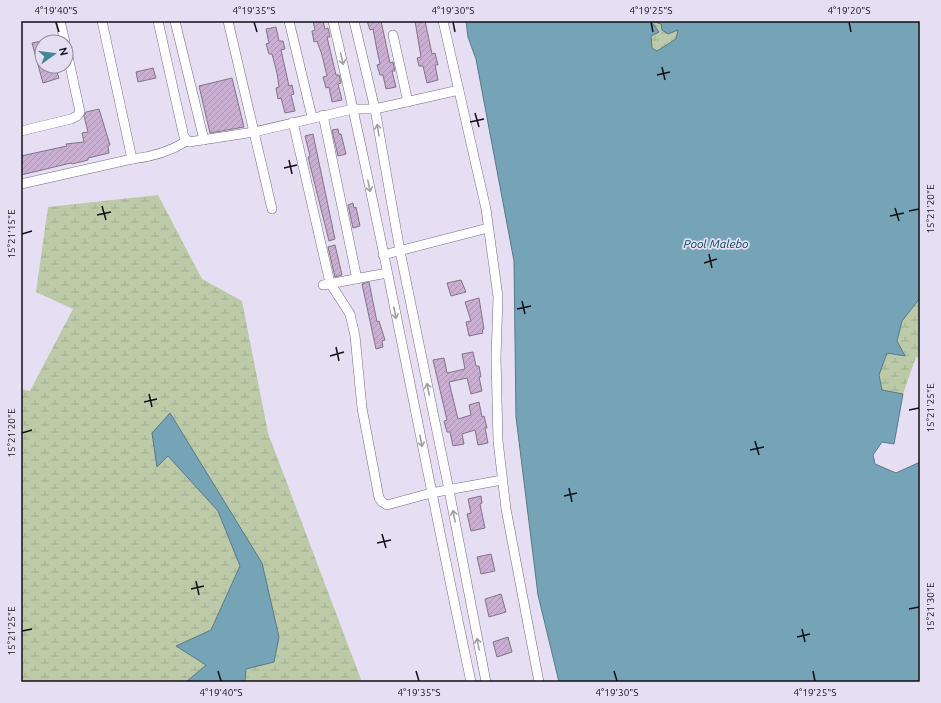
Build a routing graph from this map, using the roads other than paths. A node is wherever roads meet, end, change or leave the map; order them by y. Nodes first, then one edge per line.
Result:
1 (60, 21) edge
2 (102, 21) edge
3 (158, 21) edge
4 (175, 21) edge
5 (228, 21) edge
6 (289, 21) edge
7 (333, 21) edge
8 (354, 21) edge
9 (443, 21) edge
10 (63, 34) edge
11 (393, 35) dead end
12 (72, 74) edge
13 (459, 90) junction
14 (408, 102) junction
15 (353, 109) junction
16 (374, 110) junction
17 (323, 115) junction
18 (312, 117) junction
19 (293, 122) junction
20 (21, 131) edge
21 (254, 132) junction
22 (204, 140) junction
23 (187, 141) junction
24 (132, 159) junction
25 (21, 184) edge
26 (272, 208) dead end
27 (488, 228) junction
28 (400, 251) junction
29 (383, 255) junction
30 (387, 273) junction
31 (357, 279) junction
32 (326, 284) junction
33 (502, 480) junction
34 (449, 490) junction
35 (431, 493) junction
36 (471, 682) edge
37 (486, 682) edge
38 (539, 682) edge

1 - 10 street
2 - 24 street
3 - 23 street
4 - 22 street
5 - 21 street
6 - 18 street
7 -> 15 street
8 - 16 street
9 - 13 street
11 - 14 street
12 - 20 street
13 - 14 street
13 - 27 street
14 - 16 street
15 - 16 street
15 - 17 street
15 -> 29 street
28 -> 16 street
17 - 18 street
17 - 31 street
18 - 19 street
19 - 21 street
19 - 32 street
21 - 22 street
21 - 26 street
22 - 23 street
23 - 24 street
24 - 25 street
27 - 28 street
27 - 33 street
28 - 29 street
34 -> 28 street
29 - 30 street
30 - 31 street
30 -> 35 street
31 - 32 street
32 - 35 street
33 - 34 street
33 - 38 street
34 - 35 street
37 -> 34 street
35 - 36 street

